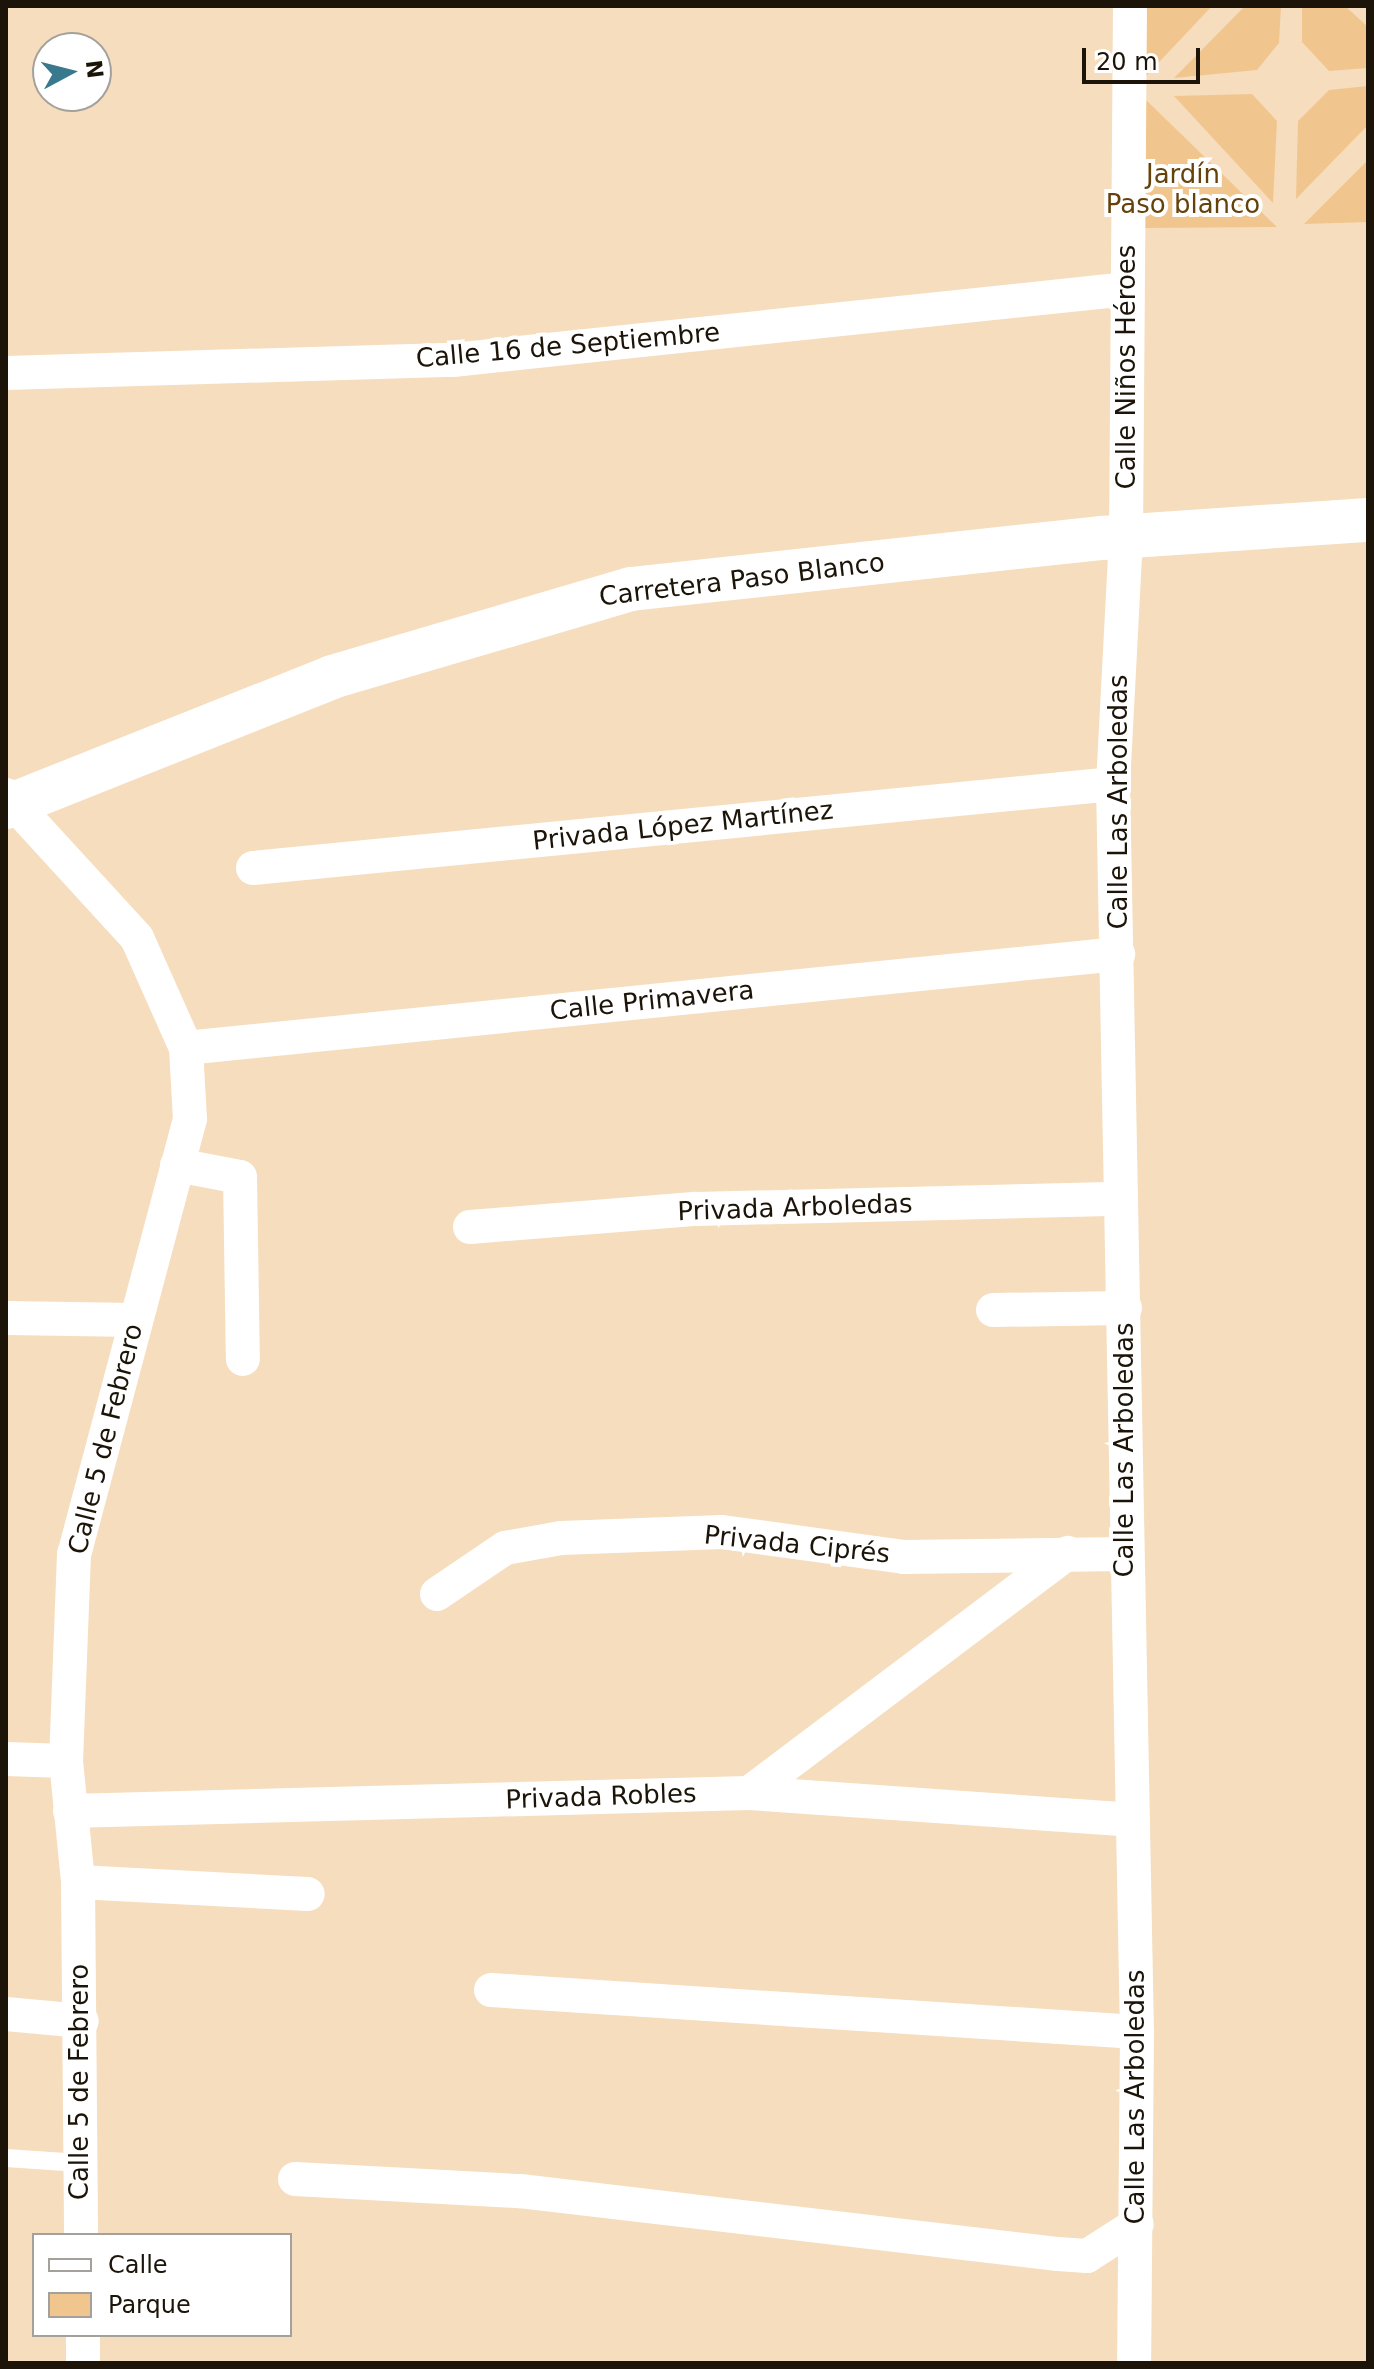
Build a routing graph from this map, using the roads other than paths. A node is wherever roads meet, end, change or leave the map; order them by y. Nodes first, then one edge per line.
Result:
1 (1130, 6) edge
2 (1127, 289) junction
3 (6, 373) edge
4 (1368, 520) edge
5 (1126, 537) junction
6 (1113, 784) junction
7 (8, 802) edge
8 (253, 868) dead end
9 (1118, 954) junction
10 (186, 1048) junction
11 (177, 1165) junction
12 (1120, 1199) junction
13 (470, 1227) dead end
14 (1125, 1308) junction
15 (993, 1310) dead end
16 (6, 1318) edge
17 (136, 1320) junction
18 (243, 1359) dead end
19 (1068, 1553) junction
20 (1124, 1554) junction
21 (437, 1594) dead end
22 (6, 1759) edge
23 (66, 1761) junction
24 (749, 1793) junction
25 (70, 1811) junction
26 (1131, 1820) junction
27 (78, 1882) junction
28 (308, 1894) dead end
29 (491, 1990) dead end
30 (6, 2014) edge
31 (82, 2021) junction
32 (1137, 2032) junction
33 (6, 2158) edge
34 (80, 2163) junction
35 (295, 2179) dead end
36 (1137, 2224) junction
37 (81, 2233) edge
38 (83, 2337) edge
39 (83, 2363) edge
40 (1134, 2363) edge

1 - 2 street, Calle Niños Héroes
2 - 3 street, Calle 16 de Septiembre
2 - 5 street, Calle Niños Héroes
4 - 5 main road, Carretera Paso Blanco
5 - 6 street, Calle Las Arboledas
5 - 7 main road, Carretera Paso Blanco
6 - 8 street, Privada López Martínez
6 - 9 street, Calle Las Arboledas
7 - 10 street, Calle 5 de Febrero
9 - 10 street, Calle Primavera
9 - 12 street, Calle Las Arboledas
10 - 11 street, Calle 5 de Febrero
11 - 17 street, Calle 5 de Febrero
11 - 18 street
12 - 13 street, Privada Arboledas
12 - 14 street, Calle Las Arboledas
14 - 15 street
14 - 20 street, Calle Las Arboledas
16 - 17 street
17 - 23 street, Calle 5 de Febrero
19 - 20 street, Privada Ciprés
19 - 21 street, Privada Ciprés
19 - 24 street
20 - 26 street, Calle Las Arboledas
22 - 23 street
23 - 25 street, Calle 5 de Febrero
24 - 25 street, Privada Robles
24 - 26 street, Privada Robles
25 - 27 street, Calle 5 de Febrero
26 - 32 street, Calle Las Arboledas
27 - 28 street
27 - 31 street, Calle 5 de Febrero
29 - 32 street
30 - 31 street
31 - 34 street, Calle 5 de Febrero
32 - 36 street, Calle Las Arboledas
33 - 34 lane
34 - 37 street, Calle 5 de Febrero
35 - 36 street
36 - 40 street, Calle Las Arboledas
38 - 39 street

